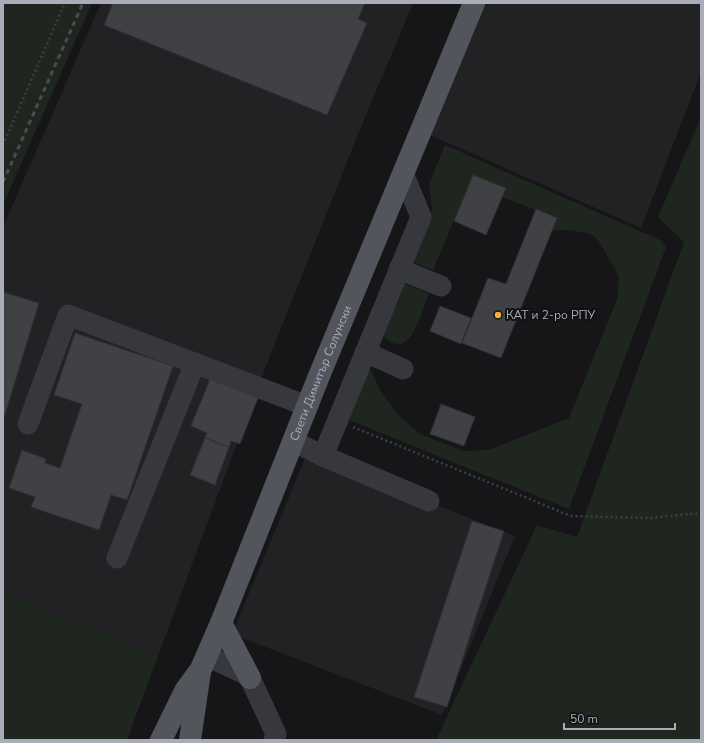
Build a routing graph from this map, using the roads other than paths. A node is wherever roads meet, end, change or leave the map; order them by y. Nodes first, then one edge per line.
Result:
1 (474, 3) edge
2 (403, 173) junction
3 (399, 269) junction
4 (441, 286) dead end
5 (365, 352) junction
6 (196, 363) junction
7 (404, 369) dead end
8 (307, 406) junction
9 (28, 424) dead end
10 (293, 440) junction
11 (323, 456) junction
12 (429, 501) dead end
13 (117, 558) dead end
14 (221, 623) junction
15 (204, 664) junction
16 (254, 685) junction
17 (277, 738) edge
18 (161, 740) edge
19 (190, 740) edge

1 - 2 main road, Свети Димитър Солунски
2 - 3 lane
2 - 8 main road, Свети Димитър Солунски
3 - 4 lane
3 - 5 lane
5 - 7 lane
5 - 11 lane
6 - 8 lane
6 - 9 lane
6 - 13 lane
8 - 10 main road, Свети Димитър Солунски
10 - 11 lane
10 - 14 main road, Свети Димитър Солунски
11 - 12 lane
14 - 15 main road, Свети Димитър Солунски
14 - 16 main road
15 - 16 lane
15 - 18 main road, Свети Димитър Солунски
15 - 19 main road
16 - 17 lane

